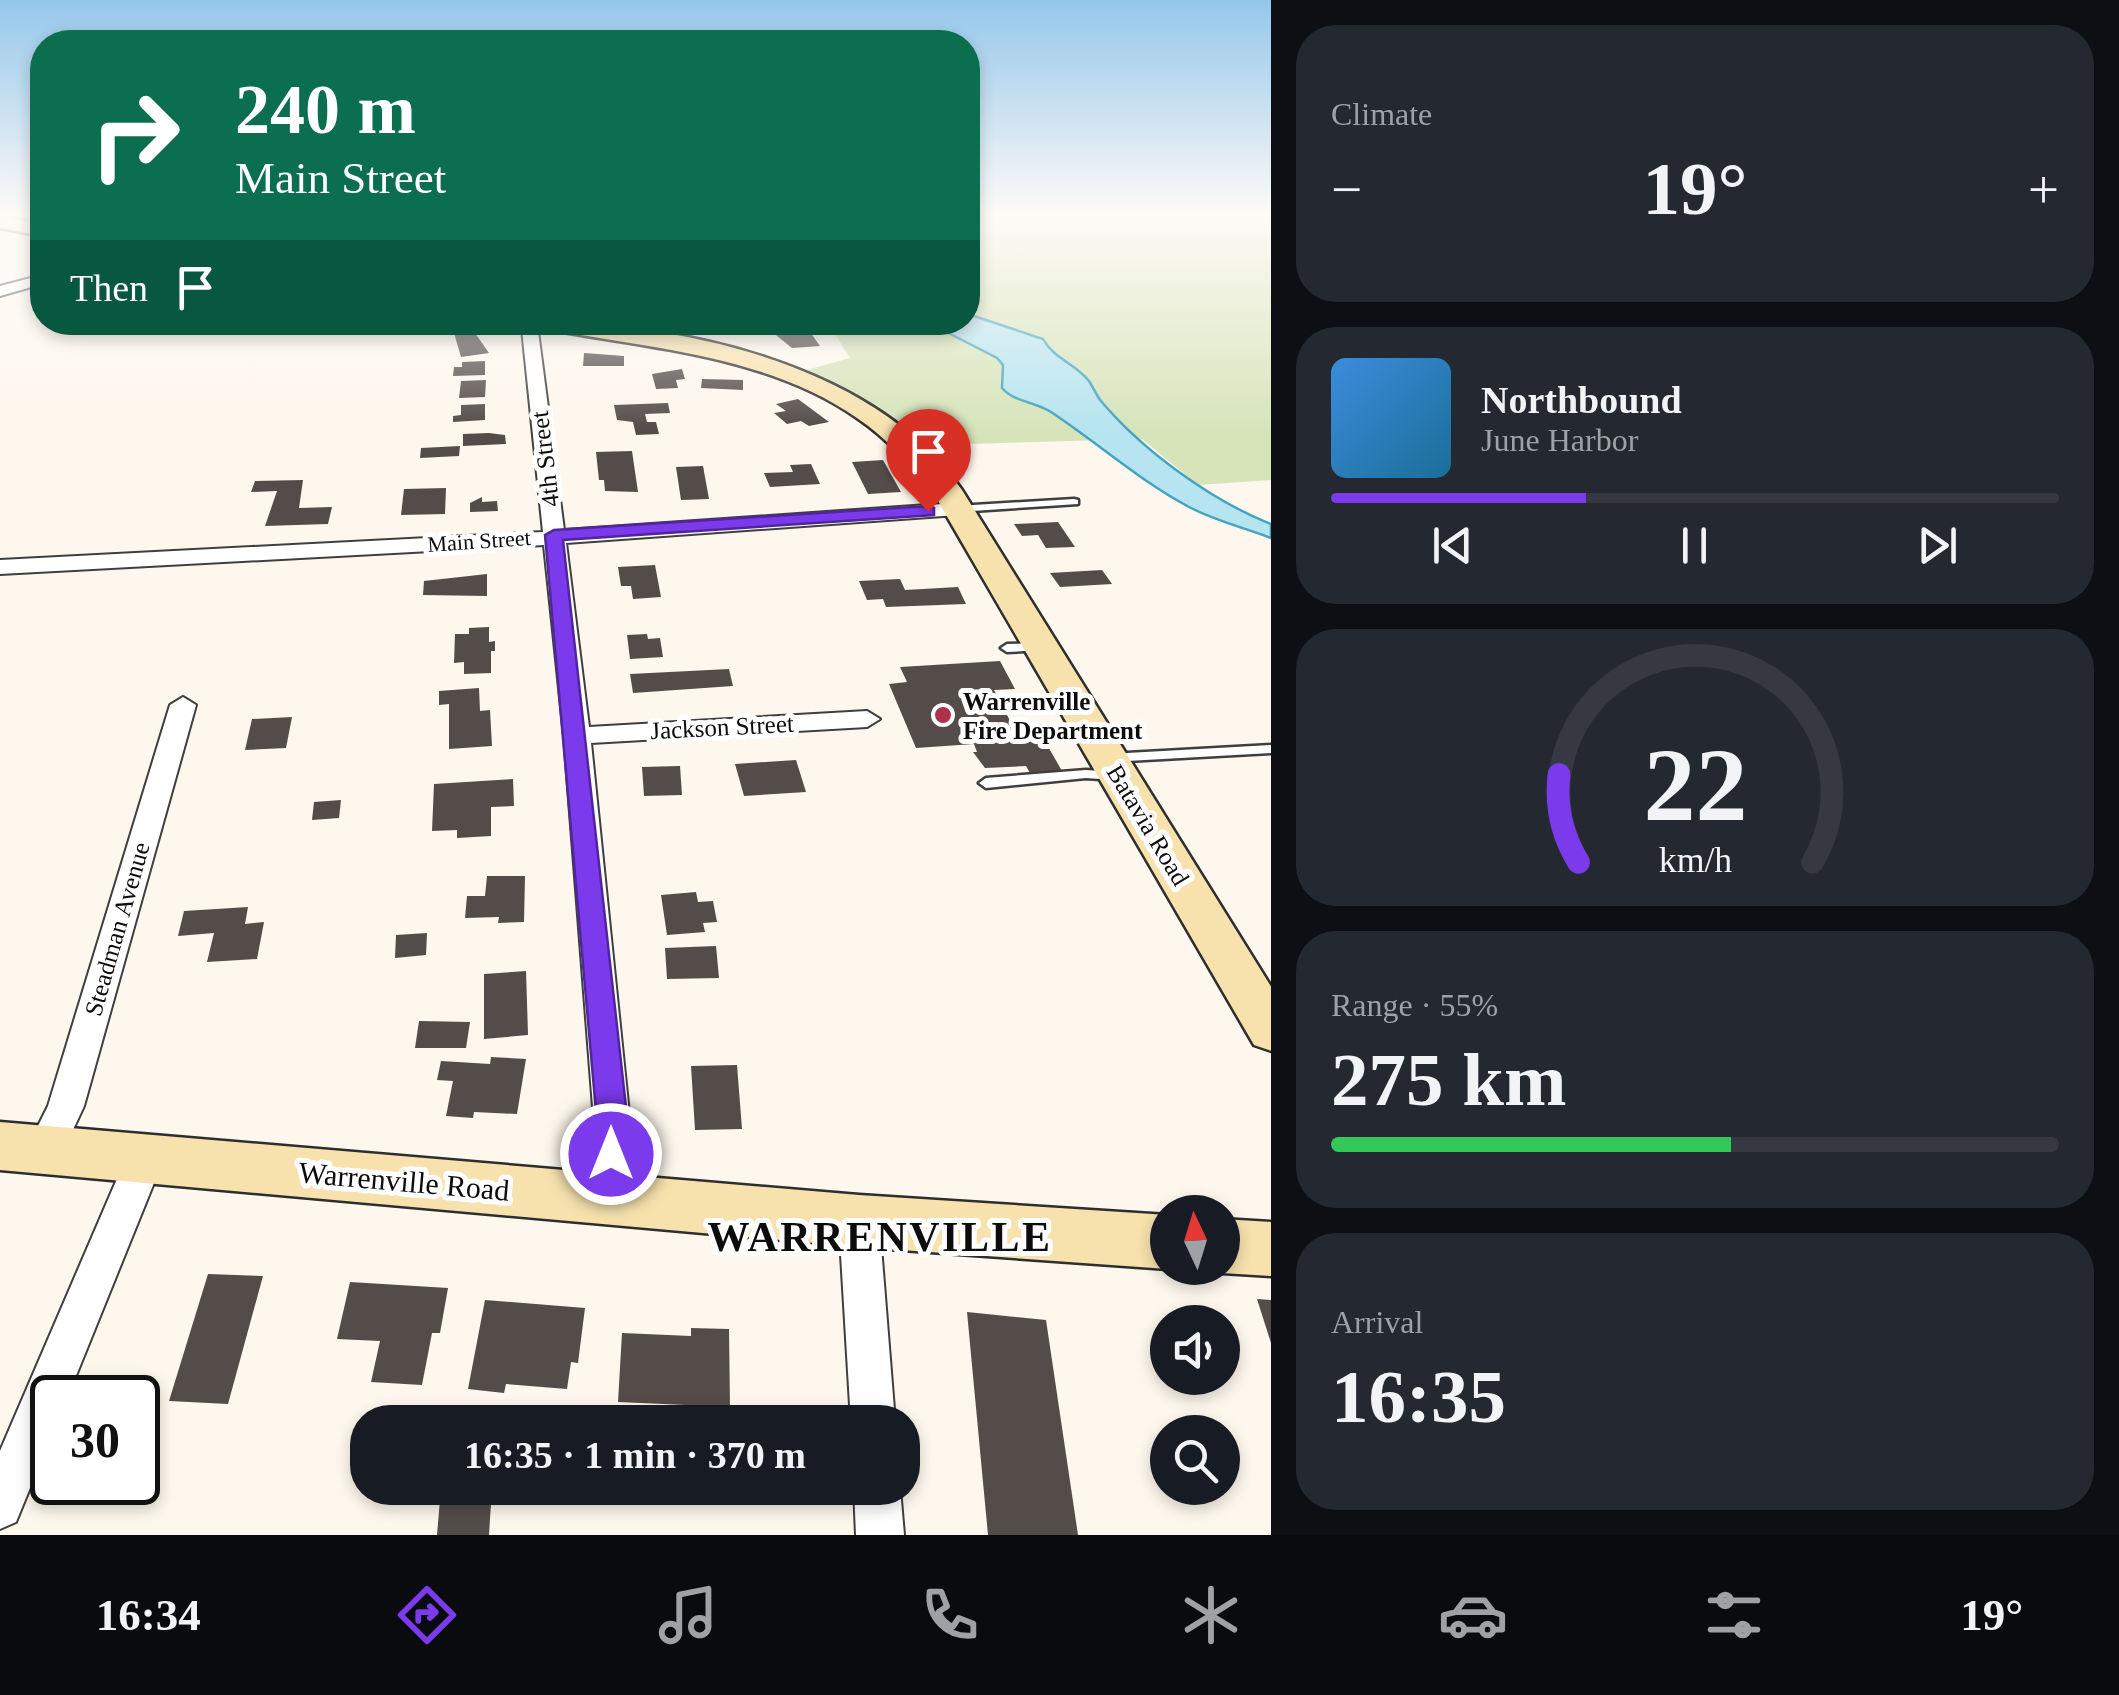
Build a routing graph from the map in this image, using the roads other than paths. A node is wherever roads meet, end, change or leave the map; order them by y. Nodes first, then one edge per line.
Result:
1 (531, 335) edge
2 (610, 335) edge
3 (1074, 502) dead end
4 (958, 510) junction
5 (554, 535) junction
6 (0, 566) edge
7 (183, 705) dead end
8 (867, 719) dead end
9 (577, 736) junction
10 (1271, 750) edge
11 (1114, 767) junction
12 (986, 783) dead end
13 (1271, 1029) edge
14 (14, 1152) edge
15 (145, 1158) junction
16 (606, 1199) junction
17 (859, 1221) junction
18 (1150, 1241) edge
19 (1240, 1247) edge
20 (1271, 1249) edge
21 (872, 1405) edge
22 (878, 1505) edge
23 (0, 1506) edge
24 (880, 1535) edge

1 - 5 street, 4th Street
2 - 4 main road, Batavia Road
3 - 4 lane
4 - 5 street, Main Street
4 - 11 main road, Batavia Road
5 - 6 street, Main Street
5 - 9 street, 4th Street
7 - 14 street, Steadman Avenue
8 - 9 street, Jackson Street
9 - 16 street, 4th Street
10 - 11 lane
11 - 12 lane
11 - 13 main road, Batavia Road
14 - 15 main road, Warrenville Road
15 - 16 main road, Warrenville Road
15 - 23 street
16 - 17 main road, Warrenville Road
17 - 18 main road, Warrenville Road
17 - 21 street
19 - 20 main road
22 - 24 street

